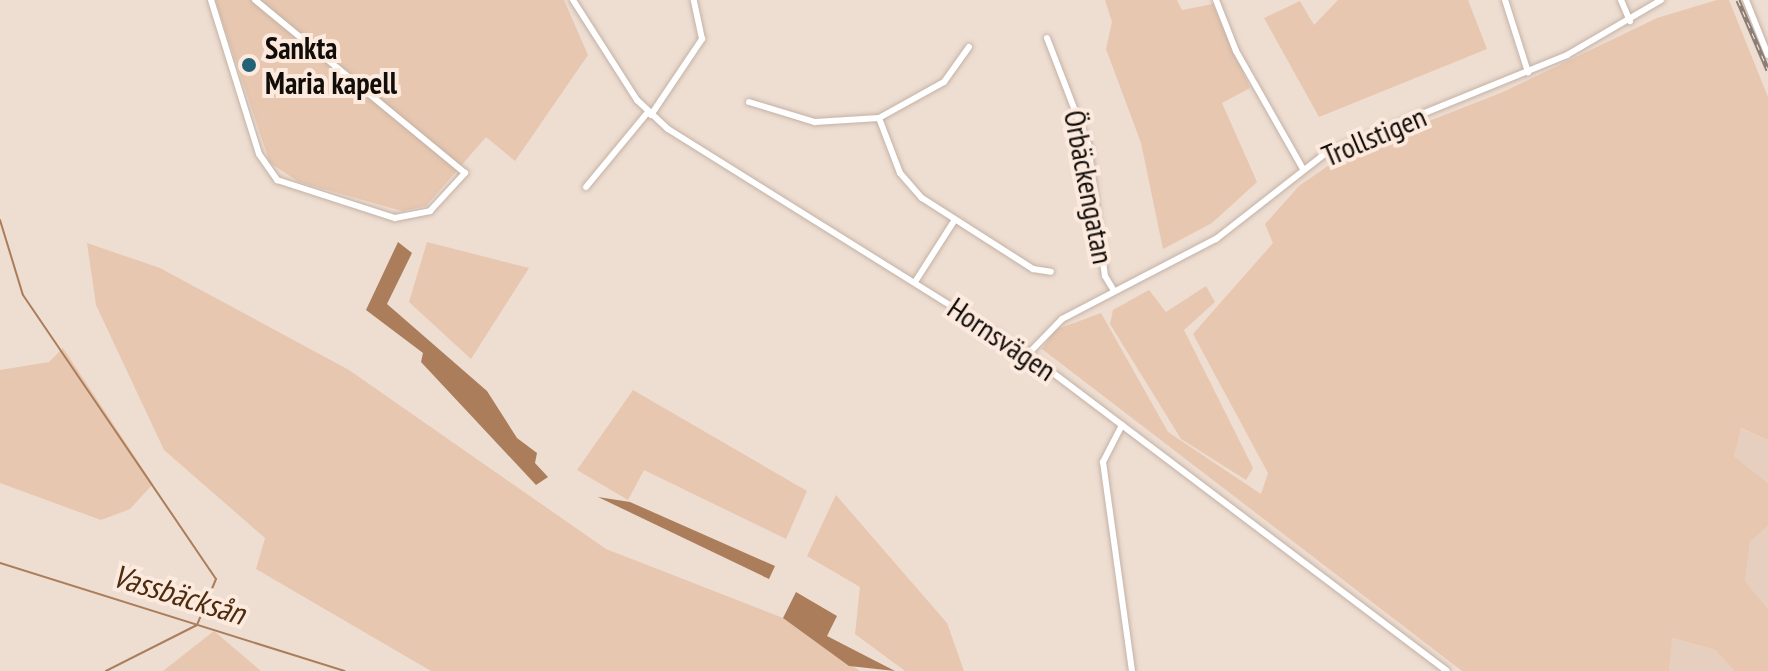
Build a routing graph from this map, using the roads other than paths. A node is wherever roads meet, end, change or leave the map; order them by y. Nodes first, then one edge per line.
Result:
1 (211, 0) edge
2 (255, 0) edge
3 (573, 0) edge
4 (694, 0) edge
5 (1216, 0) edge
6 (1505, 0) edge
7 (1621, 0) edge
8 (1661, 0) edge
9 (1746, 0) edge
10 (1630, 21) junction
11 (1047, 38) dead end
12 (969, 47) dead end
13 (1768, 55) edge
14 (1528, 72) junction
15 (749, 102) dead end
16 (650, 114) junction
17 (879, 118) junction
18 (1303, 169) junction
19 (586, 187) dead end
20 (954, 221) junction
21 (1051, 272) dead end
22 (915, 282) junction
23 (1114, 291) junction
24 (1028, 354) junction
25 (1122, 425) junction
26 (1132, 671) edge
27 (1447, 671) edge

1 - 2 street
3 - 16 street, Hornsvägen
4 - 16 street
5 - 18 street
6 - 14 street
7 - 10 street
8 - 10 street, Trollstigen
9 - 13 street
10 - 14 street, Trollstigen
11 - 23 street, Örbäckengatan
12 - 17 street
14 - 18 street, Trollstigen
15 - 17 street
16 - 19 street
16 - 22 street, Hornsvägen
17 - 20 street
18 - 23 street, Trollstigen
20 - 21 street
20 - 22 street
22 - 24 street, Hornsvägen
23 - 24 street, Trollstigen
24 - 25 street, Hornsvägen
25 - 26 street
25 - 27 street, Hornsvägen

